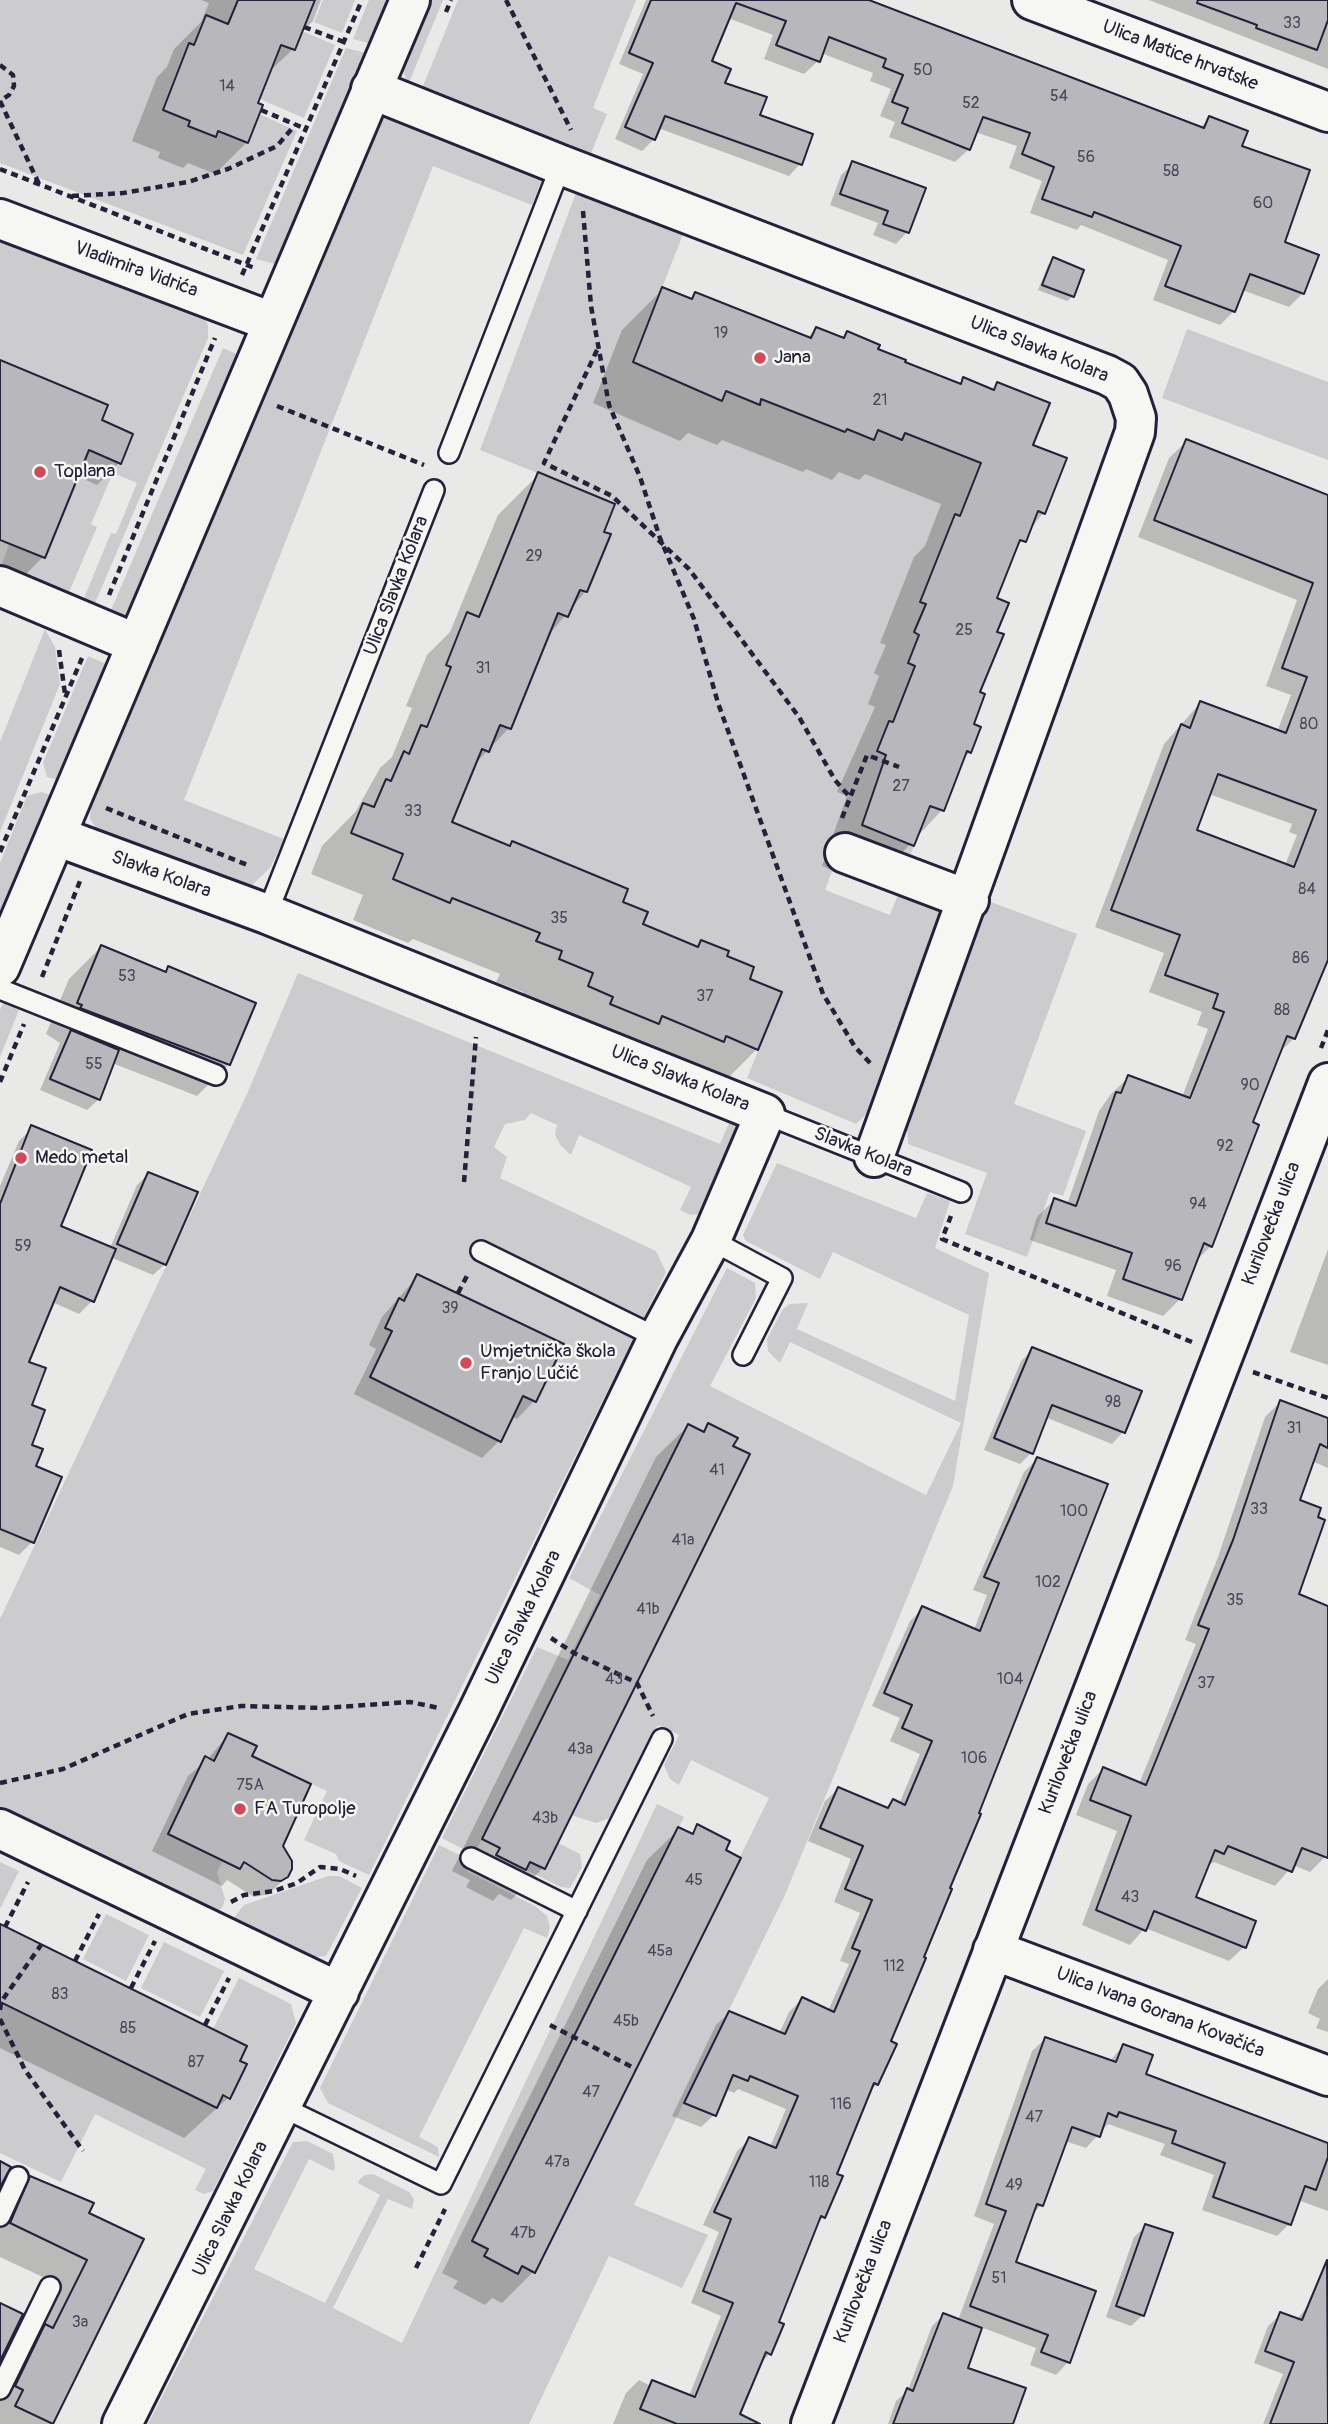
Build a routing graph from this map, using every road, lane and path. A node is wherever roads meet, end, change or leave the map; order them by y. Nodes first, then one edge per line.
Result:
1 (362, 0) edge
2 (410, 0) edge
3 (506, 0) edge
4 (1032, 0) edge
5 (303, 27) dead end
6 (344, 42) junction
7 (0, 65) edge
8 (371, 89) junction
9 (0, 100) edge
10 (261, 110) dead end
11 (1328, 111) edge
12 (295, 125) junction
13 (306, 129) junction
14 (0, 169) edge
15 (569, 169) junction
16 (39, 184) junction
17 (68, 196) junction
18 (0, 219) edge
19 (247, 265) junction
20 (290, 281) junction
21 (230, 304) junction
22 (272, 322) junction
23 (598, 348) junction
24 (449, 453) dead end
25 (434, 490) dead end
26 (660, 538) junction
27 (0, 586) edge
28 (95, 627) junction
29 (57, 640) dead end
30 (137, 644) junction
31 (65, 697) junction
32 (899, 767) dead end
33 (850, 797) junction
34 (55, 836) junction
35 (0, 852) edge
36 (845, 853) joint
37 (969, 900) junction
38 (267, 914) junction
39 (0, 967) edge
40 (0, 989) edge
41 (482, 999) junction
42 (875, 1068) dead end
43 (216, 1075) dead end
44 (1328, 1083) edge
45 (765, 1114) junction
46 (874, 1157) junction
47 (464, 1182) dead end
48 (961, 1192) joint
49 (710, 1240) junction
50 (481, 1251) dead end
51 (658, 1338) junction
52 (743, 1355) dead end
53 (1219, 1360) junction
54 (1328, 1398) edge
55 (547, 1636) dead end
56 (446, 1709) dead end
57 (662, 1739) joint
58 (0, 1783) edge
59 (0, 1829) edge
60 (471, 1857) dead end
61 (30, 1877) dead end
62 (388, 1893) junction
63 (102, 1906) dead end
64 (227, 1910) dead end
65 (577, 1911) junction
66 (5, 1927) dead end
67 (159, 1934) dead end
68 (41, 1945) dead end
69 (993, 1950) junction
70 (75, 1961) dead end
71 (233, 1971) dead end
72 (131, 1988) dead end
73 (338, 1993) junction
74 (0, 2010) edge
75 (0, 2019) edge
76 (539, 2019) dead end
77 (205, 2025) dead end
78 (636, 2069) dead end
79 (1328, 2076) edge
80 (282, 2108) junction
81 (83, 2151) dead end
82 (18, 2177) dead end
83 (447, 2205) dead end
84 (0, 2216) edge
85 (416, 2269) dead end
86 (50, 2287) dead end
87 (0, 2389) edge
88 (122, 2424) edge
89 (811, 2424) edge

1 - 6 path
2 - 8 street
3 - 15 path
4 - 11 street, Ulica Matice hrvatske
5 - 6 path
6 - 13 path
7 - 9 path
8 - 15 street, Ulica Slavka Kolara
8 - 20 street
9 - 16 path
10 - 12 path
12 - 13 path
12 - 17 path
13 - 19 path
14 - 16 path
15 - 23 path
15 - 24 lane
15 - 37 street, Ulica Slavka Kolara
16 - 17 path
17 - 19 path
18 - 21 street, Vladimira Vidrića
19 - 20 path
19 - 21 path
20 - 22 street
21 - 22 street, Vladimira Vidrića
21 - 28 path
22 - 30 street
23 - 26 path
23 - 26 path
25 - 38 lane, Ulica Slavka Kolara
26 - 33 path
26 - 42 path
27 - 28 street
28 - 30 street
28 - 31 path
29 - 31 path
30 - 34 street
31 - 35 path
32 - 33 path
33 - 36 path
34 - 38 street, Slavka Kolara
34 - 39 street
36 - 37 street
37 - 46 street, Ulica Slavka Kolara
38 - 41 street, Ulica Slavka Kolara
40 - 43 lane
41 - 45 street, Ulica Slavka Kolara
41 - 47 path
44 - 53 street, Kurilovečka ulica
45 - 46 lane, Slavka Kolara
45 - 49 street, Ulica Slavka Kolara
46 - 48 lane, Slavka Kolara
48 - 53 path
49 - 51 street, Ulica Slavka Kolara
49 - 52 lane
50 - 51 lane
51 - 62 street, Ulica Slavka Kolara
53 - 54 path
53 - 69 street, Kurilovečka ulica
55 - 57 path
56 - 58 path
57 - 65 lane
59 - 73 street
60 - 65 lane
61 - 66 path
62 - 64 path
62 - 73 street, Ulica Slavka Kolara
63 - 70 path
65 - 80 lane
67 - 72 path
68 - 74 path
69 - 79 street, Ulica Ivana Gorana Kovačića
69 - 89 street, Kurilovečka ulica
71 - 77 path
73 - 80 street, Ulica Slavka Kolara
75 - 81 path
76 - 78 path
80 - 88 street, Ulica Slavka Kolara
82 - 84 lane
83 - 85 path
86 - 87 lane

